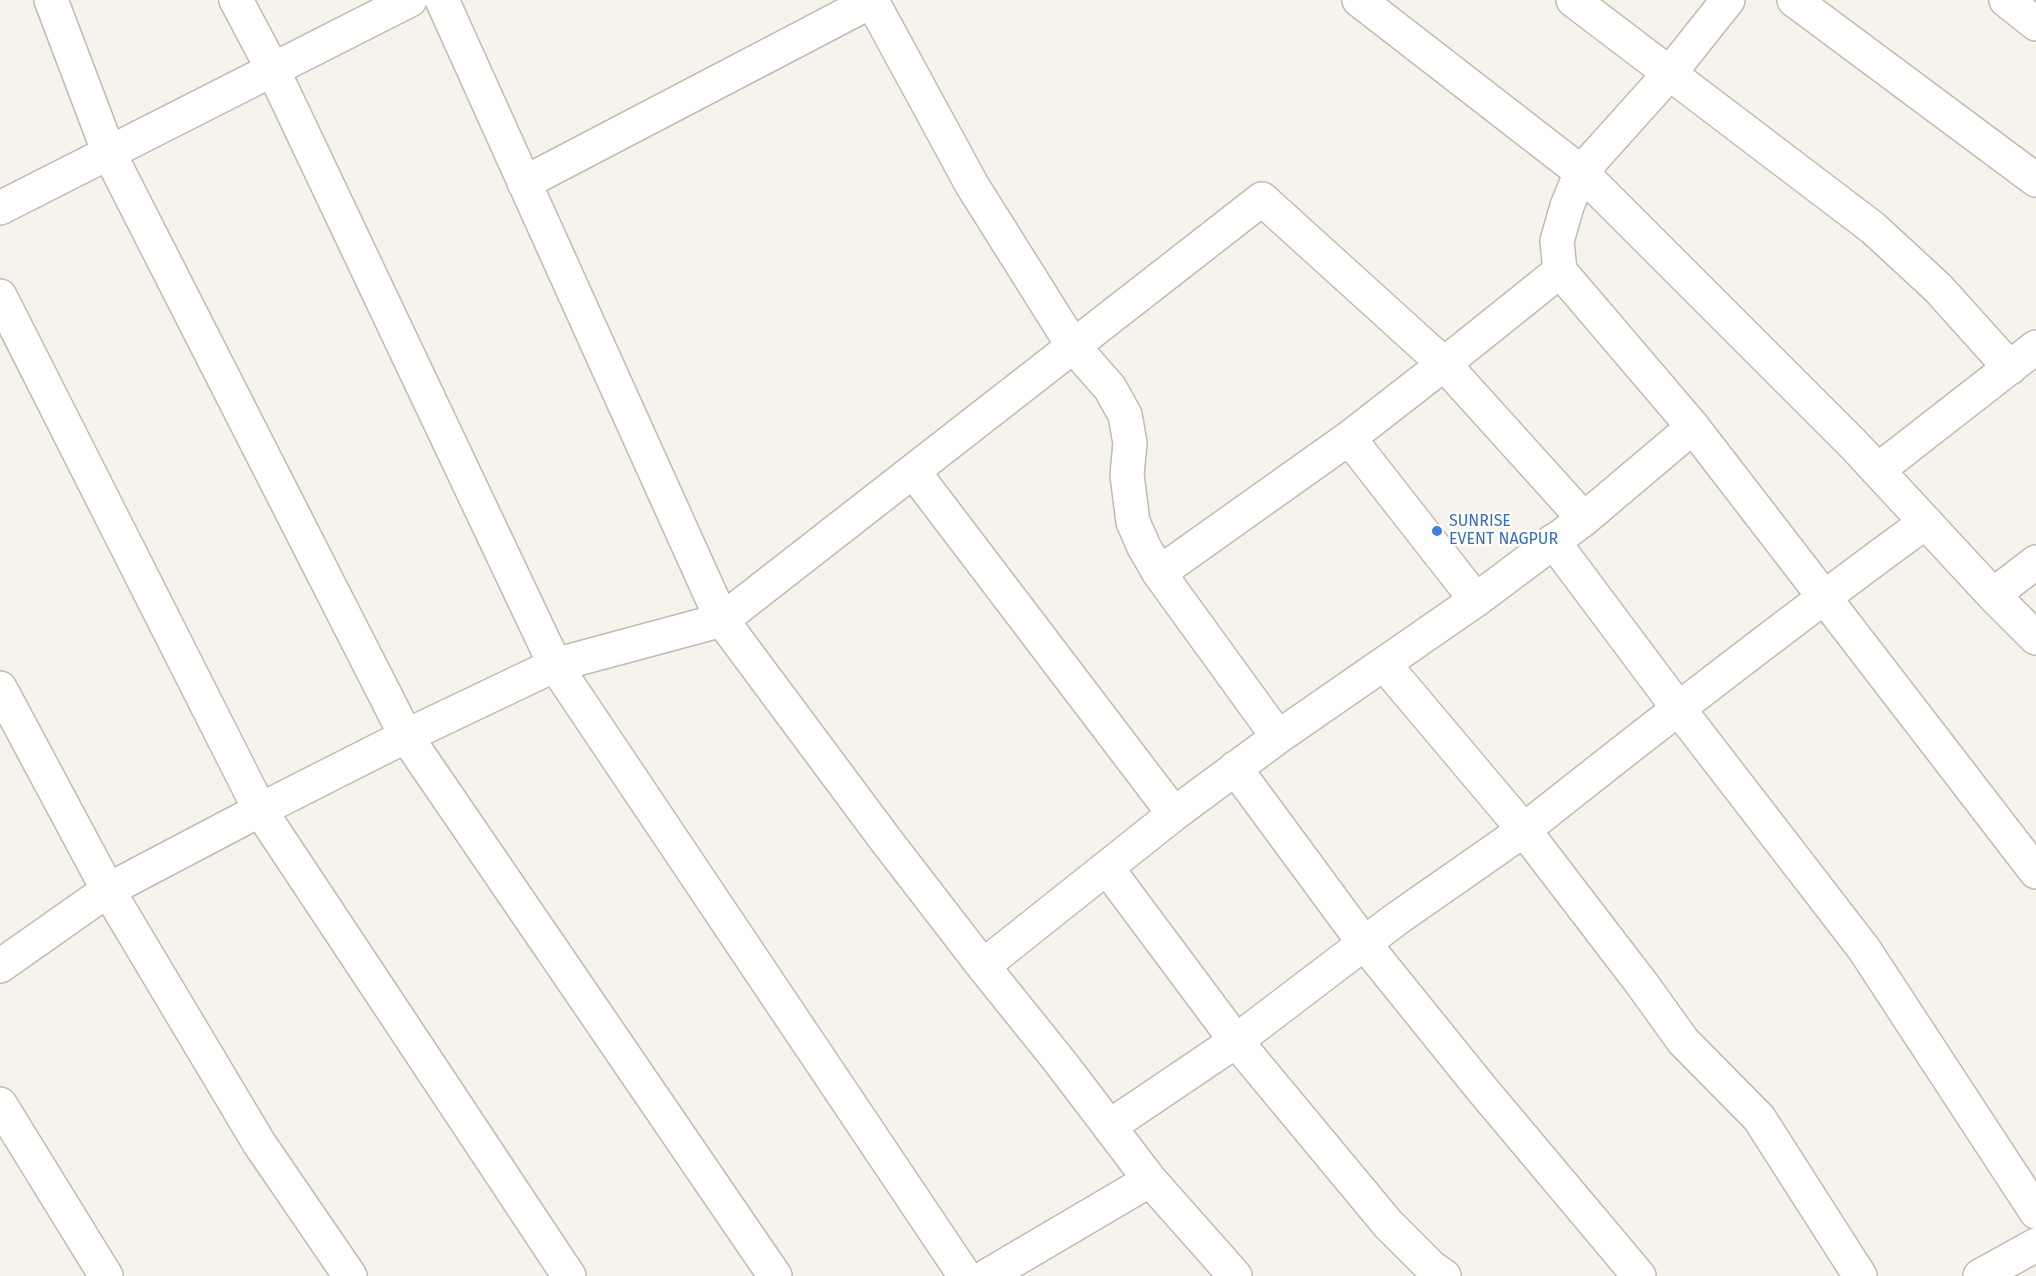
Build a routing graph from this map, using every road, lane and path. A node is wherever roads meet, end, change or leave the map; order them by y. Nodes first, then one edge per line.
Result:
1 (51, 0) edge
2 (236, 0) edge
3 (410, 0) edge
4 (442, 0) edge
5 (1359, 0) edge
6 (1573, 0) edge
7 (1728, 0) edge
8 (1794, 0) edge
9 (2006, 0) edge
10 (873, 1) edge
11 (2036, 24) edge
12 (273, 70) junction
13 (1669, 74) junction
14 (109, 153) junction
15 (1581, 172) junction
16 (2036, 180) edge
17 (524, 183) junction
18 (0, 208) edge
19 (1560, 271) junction
20 (0, 296) edge
21 (1073, 346) junction
22 (2036, 347) edge
23 (1444, 364) junction
24 (2010, 368) junction
25 (1693, 428) junction
26 (1349, 438) junction
27 (1878, 470) junction
28 (913, 471) junction
29 (1584, 519) junction
30 (1926, 522) junction
31 (1553, 541) junction
32 (2036, 562) edge
33 (1159, 573) junction
34 (1993, 595) junction
35 (1824, 596) junction
36 (1476, 600) junction
37 (722, 620) junction
38 (2036, 638) edge
39 (1384, 664) junction
40 (555, 665) junction
41 (0, 688) edge
42 (1678, 708) junction
43 (406, 736) junction
44 (1278, 738) junction
45 (1236, 768) junction
46 (260, 810) junction
47 (1174, 814) junction
48 (1524, 830) junction
49 (1107, 868) junction
50 (2036, 872) edge
51 (108, 890) junction
52 (1364, 943) junction
53 (0, 966) edge
54 (983, 966) junction
55 (1236, 1041) junction
56 (0, 1104) edge
57 (1110, 1126) junction
58 (1150, 1180) junction
59 (2036, 1212) edge
60 (2036, 1245) edge
61 (106, 1276) edge
62 (350, 1276) edge
63 (569, 1276) edge
64 (775, 1276) edge
65 (965, 1276) edge
66 (987, 1276) edge
67 (1235, 1276) edge
68 (1444, 1276) edge
69 (1639, 1276) edge
70 (1860, 1276) edge
71 (1980, 1276) edge

1 - 14 street
2 - 12 street
3 - 12 street
4 - 17 street
5 - 15 street
6 - 13 street
7 - 13 street
8 - 16 street
9 - 11 street
10 - 17 street
10 - 21 street
12 - 14 street
12 - 40 street
13 - 15 street
13 - 24 street
14 - 18 street
14 - 43 street
15 - 19 street
15 - 27 street
17 - 37 street
19 - 23 street
19 - 25 street
20 - 46 street
21 - 23 street
21 - 28 street
21 - 33 street
22 - 24 street
23 - 26 street
23 - 29 street
24 - 27 street
25 - 29 street
25 - 35 street
26 - 33 street
26 - 36 street
27 - 30 street
28 - 37 street
28 - 47 street
29 - 31 street
30 - 34 street
30 - 35 street
31 - 36 street
31 - 42 street
32 - 34 street
33 - 44 street
34 - 38 street
35 - 42 street
35 - 50 street
36 - 39 street
37 - 40 street
37 - 54 street
39 - 44 street
39 - 48 street
40 - 43 street
40 - 65 street
41 - 51 street
42 - 48 street
42 - 59 street
43 - 46 street
43 - 64 street
44 - 45 street
45 - 47 street
45 - 52 street
46 - 51 street
46 - 63 street
47 - 49 street
48 - 52 street
48 - 70 street
49 - 54 street
49 - 55 street
51 - 53 street
51 - 62 street
52 - 55 street
52 - 69 street
54 - 57 street
55 - 57 street
55 - 68 street
56 - 61 street
57 - 58 street
58 - 66 street
58 - 67 street
60 - 71 street

